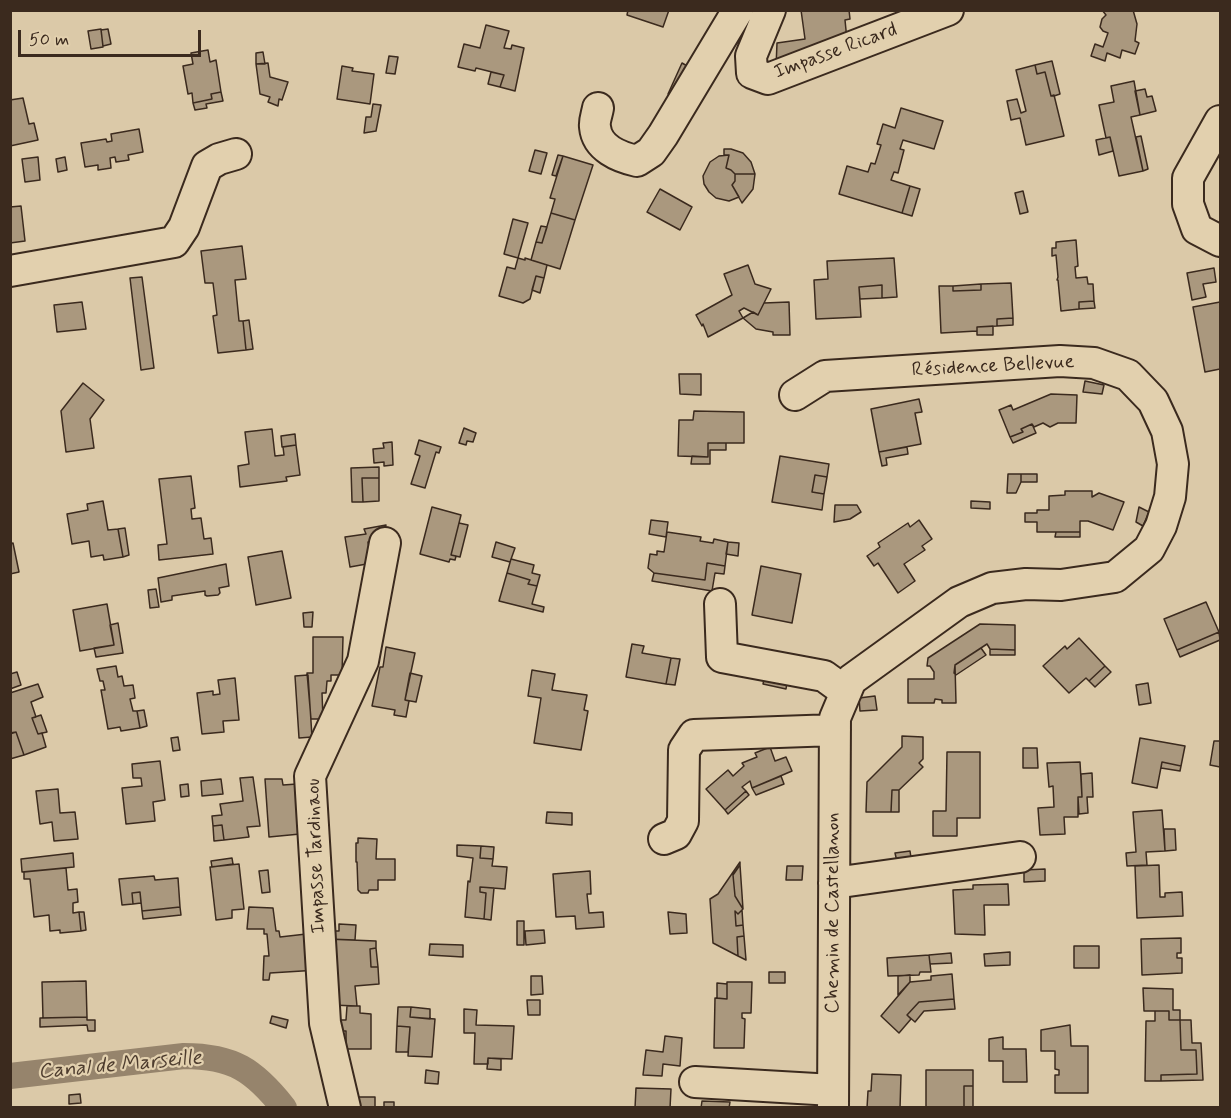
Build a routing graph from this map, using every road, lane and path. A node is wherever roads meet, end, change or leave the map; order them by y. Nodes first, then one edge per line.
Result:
1 (738, 10) edge
2 (770, 10) edge
3 (948, 10) edge
4 (598, 108) dead end
5 (1221, 121) edge
6 (236, 154) dead end
7 (1221, 242) edge
8 (10, 271) edge
9 (795, 395) dead end
10 (386, 543) dead end
11 (720, 604) dead end
12 (839, 714) junction
13 (664, 839) dead end
14 (1020, 857) dead end
15 (834, 883) junction
16 (695, 1082) dead end
17 (833, 1099) edge
18 (345, 1107) edge

1 - 4 street
2 - 3 street, Impasse Ricard
5 - 7 street
6 - 8 street
9 - 12 street, Résidence Bellevue
10 - 18 street, Impasse Tardinaou
11 - 12 street
12 - 13 street
12 - 15 street, Chemin de Castellanon
14 - 15 street
15 - 17 street, Chemin de Castellanon
16 - 17 street

